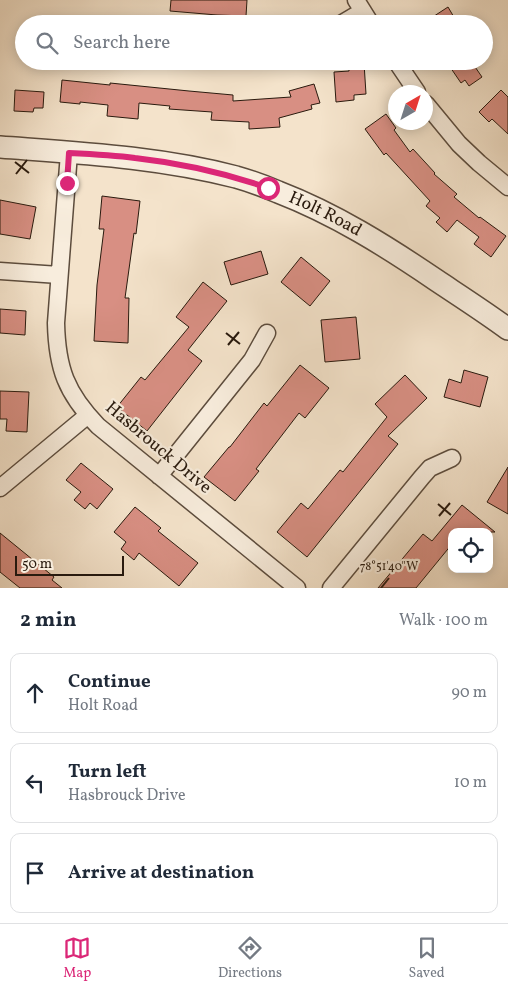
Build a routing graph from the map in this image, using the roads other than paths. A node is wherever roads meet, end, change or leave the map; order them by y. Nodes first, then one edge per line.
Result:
1 (402, 70) edge
2 (412, 85) edge
3 (433, 112) edge
4 (0, 147) edge
5 (69, 153) junction
6 (508, 187) edge
7 (0, 272) edge
8 (59, 275) junction
9 (508, 329) edge
10 (267, 333) dead end
11 (88, 415) junction
12 (452, 458) dead end
13 (159, 476) junction
14 (0, 488) edge
15 (297, 588) edge
16 (331, 588) edge

1 - 2 street
3 - 6 street
4 - 5 street, Holt Road
5 - 8 street, Hasbrouck Drive
5 - 9 street, Holt Road
7 - 8 street
8 - 11 street, Hasbrouck Drive
10 - 13 street
11 - 13 street, Hasbrouck Drive
11 - 14 street
12 - 16 street
13 - 15 street, Hasbrouck Drive

